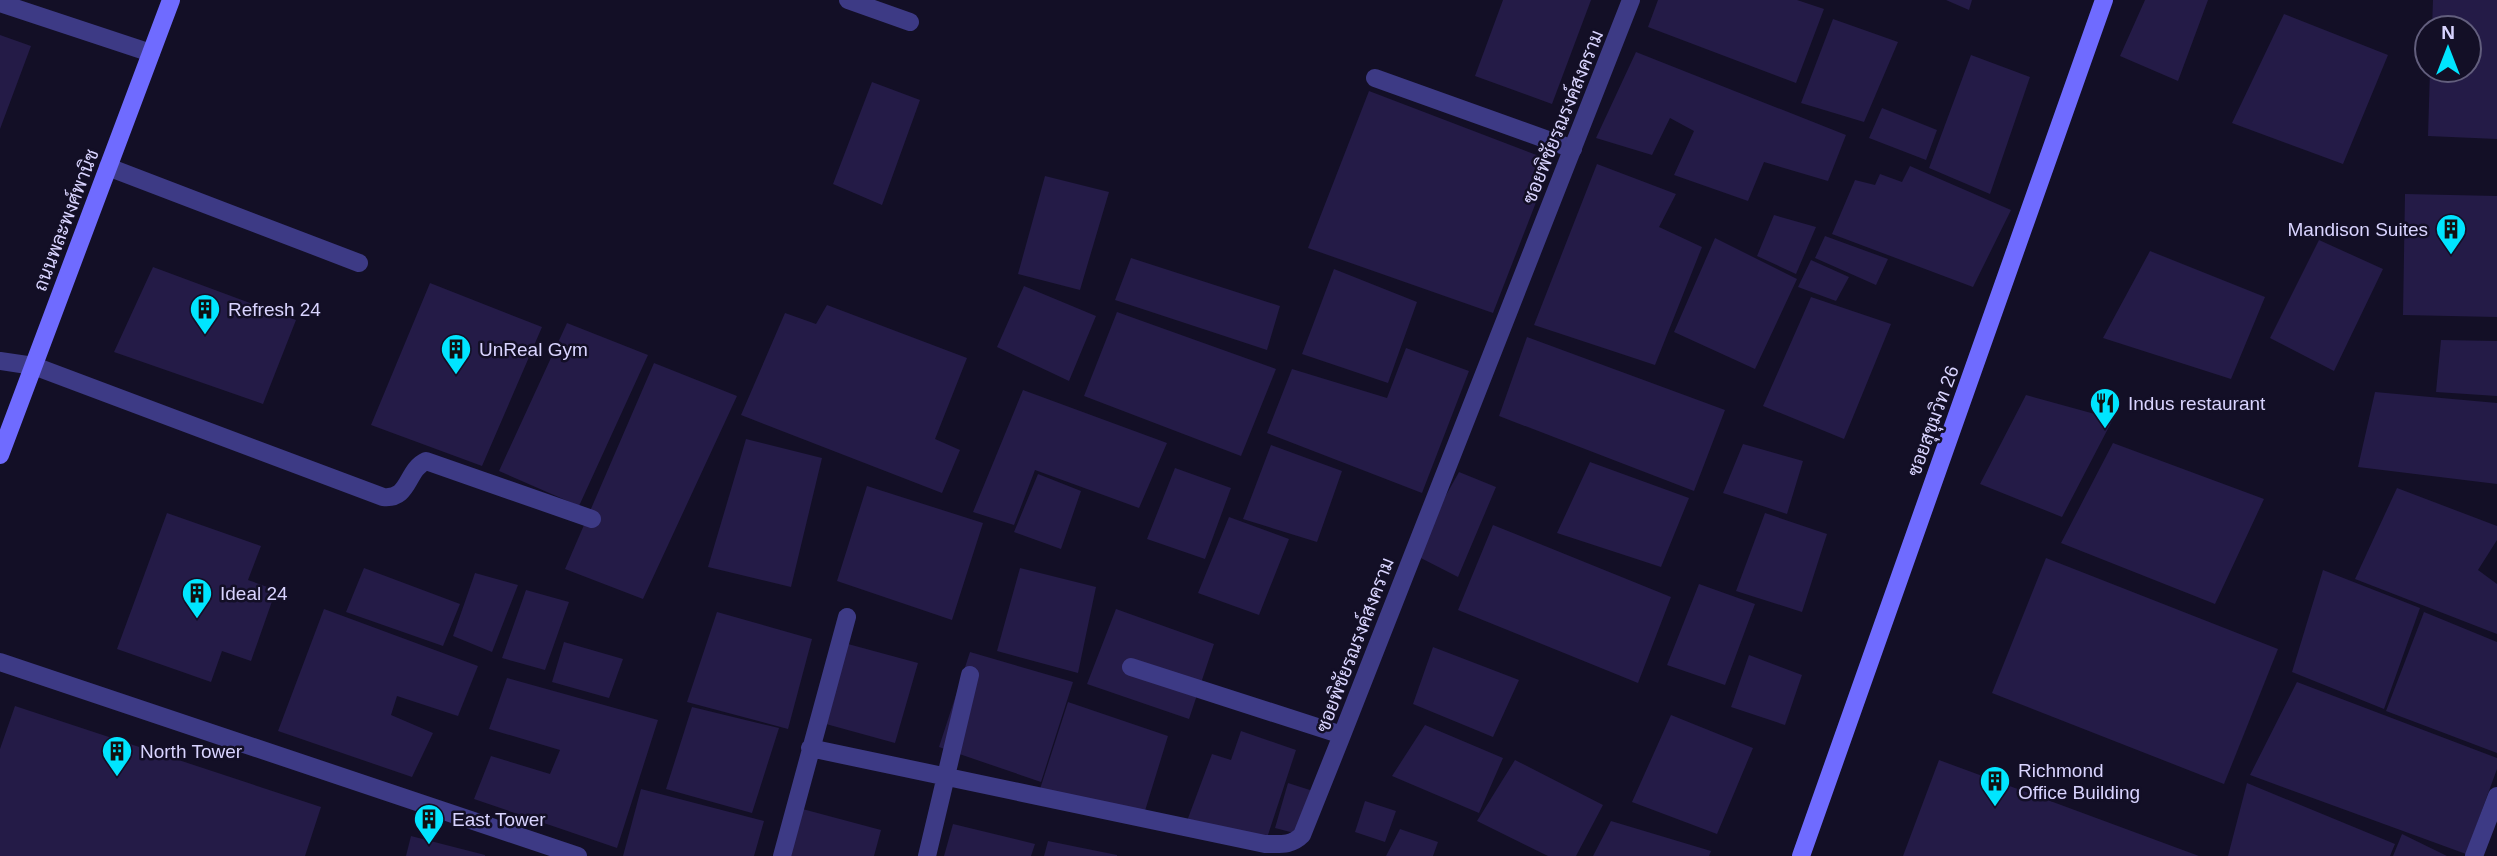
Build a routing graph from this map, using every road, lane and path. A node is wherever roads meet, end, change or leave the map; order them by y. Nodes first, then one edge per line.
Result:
1 (171, 0) edge
2 (848, 0) edge
3 (1631, 0) edge
4 (2104, 0) edge
5 (0, 3) edge
6 (910, 22) dead end
7 (151, 52) junction
8 (1375, 78) dead end
9 (1573, 149) junction
10 (108, 167) junction
11 (359, 263) dead end
12 (0, 361) edge
13 (34, 366) junction
14 (0, 455) edge
15 (592, 519) dead end
16 (846, 617) dead end
17 (0, 662) edge
18 (1131, 667) dead end
19 (970, 675) dead end
20 (1342, 735) junction
21 (810, 748) junction
22 (945, 778) junction
23 (2497, 796) edge
24 (1264, 850) edge
25 (578, 856) edge
26 (782, 856) edge
27 (927, 856) edge
28 (1801, 856) edge
29 (2474, 856) edge

1 - 7 street, ถนนพละพงศ์พานิช
2 - 6 street
3 - 9 street, ซอยพิชัยรณรงค์สงคราม
4 - 28 street, ซอยสุขุมวิท 26
5 - 7 street
7 - 10 street, ถนนพละพงศ์พานิช
8 - 9 street
9 - 20 street, ซอยพิชัยรณรงค์สงคราม
10 - 11 street
10 - 13 street, ถนนพละพงศ์พานิช
12 - 13 street
13 - 14 street, ถนนพละพงศ์พานิช
13 - 15 street
16 - 21 street
17 - 25 street
18 - 20 street
19 - 22 street
20 - 24 street, ซอยพิชัยรณรงค์สงคราม
21 - 22 street, ซอยพิชัยรณรงค์สงคราม
21 - 26 street
22 - 24 street, ซอยพิชัยรณรงค์สงคราม
22 - 27 street
23 - 29 street

